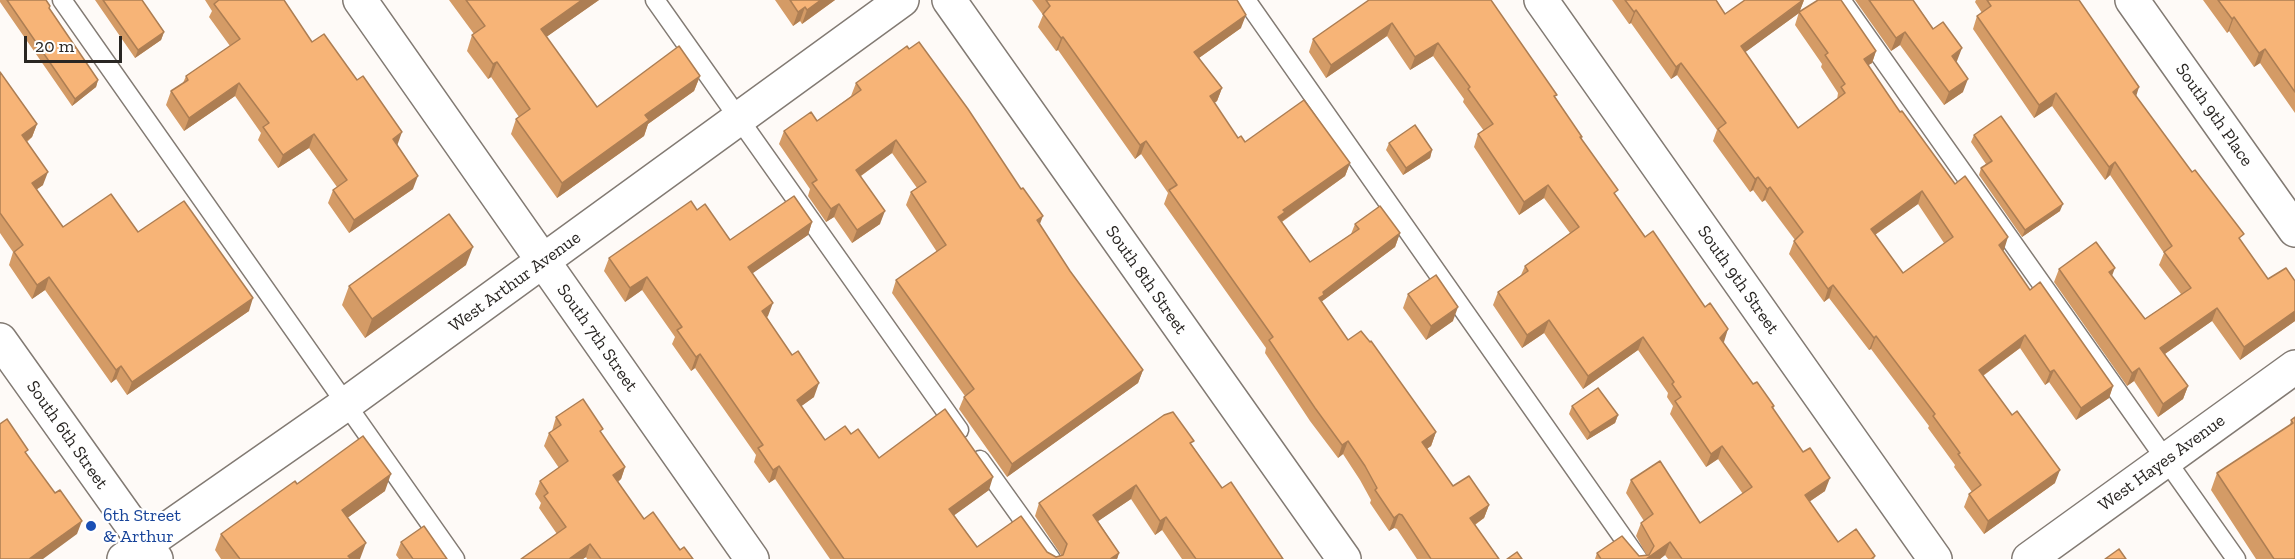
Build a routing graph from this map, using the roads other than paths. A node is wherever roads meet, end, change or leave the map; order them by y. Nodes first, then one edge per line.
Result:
1 (62, 0) edge
2 (360, 0) edge
3 (655, 0) edge
4 (902, 0) edge
5 (949, 0) edge
6 (1246, 0) edge
7 (1541, 0) edge
8 (1841, 0) edge
9 (2132, 0) edge
10 (738, 119) junction
11 (2295, 230) edge
12 (543, 261) junction
13 (0, 340) edge
14 (2295, 367) edge
15 (346, 404) junction
16 (2167, 460) junction
17 (142, 554) edge
18 (455, 559) edge
19 (752, 559) edge
20 (1051, 559) edge
21 (1344, 559) edge
22 (1638, 559) edge
23 (1935, 559) edge
24 (2029, 559) edge
25 (2236, 559) edge

1 - 15 lane
2 - 12 street, South 7th Street
3 - 10 lane
4 - 10 street, West Arthur Avenue
5 - 21 street, South 8th Street
6 - 22 lane
7 - 23 street, South 9th Street
8 - 16 lane
9 - 11 street, South 9th Place
10 - 12 street, West Arthur Avenue
10 - 20 lane
12 - 15 street, West Arthur Avenue
12 - 19 street, South 7th Street
13 - 17 street, South 6th Street
14 - 16 street, West Hayes Avenue
15 - 17 street, West Arthur Avenue
15 - 18 lane
16 - 24 street, West Hayes Avenue
16 - 25 lane

